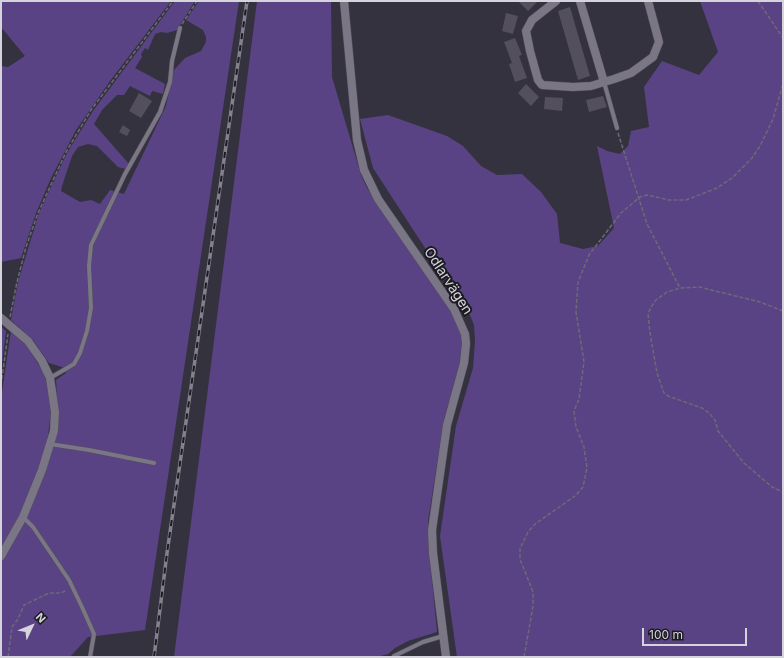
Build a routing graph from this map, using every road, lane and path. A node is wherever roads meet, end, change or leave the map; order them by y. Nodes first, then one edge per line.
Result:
1 (173, 1) edge
2 (198, 1) edge
3 (344, 1) edge
4 (556, 1) edge
5 (580, 1) edge
6 (648, 1) edge
7 (758, 1) edge
8 (180, 28) joint
9 (783, 38) edge
10 (604, 82) junction
11 (783, 84) edge
12 (617, 128) joint
13 (640, 197) junction
14 (680, 288) junction
15 (783, 311) edge
16 (1, 318) edge
17 (9, 324) junction
18 (50, 378) junction
19 (1, 385) edge
20 (50, 444) junction
21 (154, 463) dead end
22 (783, 492) edge
23 (23, 517) junction
24 (1, 556) edge
25 (73, 587) junction
26 (444, 636) junction
27 (394, 656) edge
28 (8, 657) edge
29 (90, 657) edge
30 (446, 657) edge
31 (524, 657) edge

1 - 17 path
2 - 8 path
3 - 26 street, Odlarvägen
4 - 10 street
5 - 10 street
6 - 10 street
7 - 9 path
8 - 18 lane
10 - 12 lane
11 - 13 path
12 - 13 path
13 - 14 path
13 - 31 path
14 - 15 path
14 - 22 path
16 - 17 street
17 - 18 street
17 - 19 path
18 - 20 street
20 - 21 lane
20 - 23 street
23 - 24 street
23 - 25 lane
25 - 28 path
25 - 29 lane
26 - 27 lane
26 - 30 street, Odlarvägen

